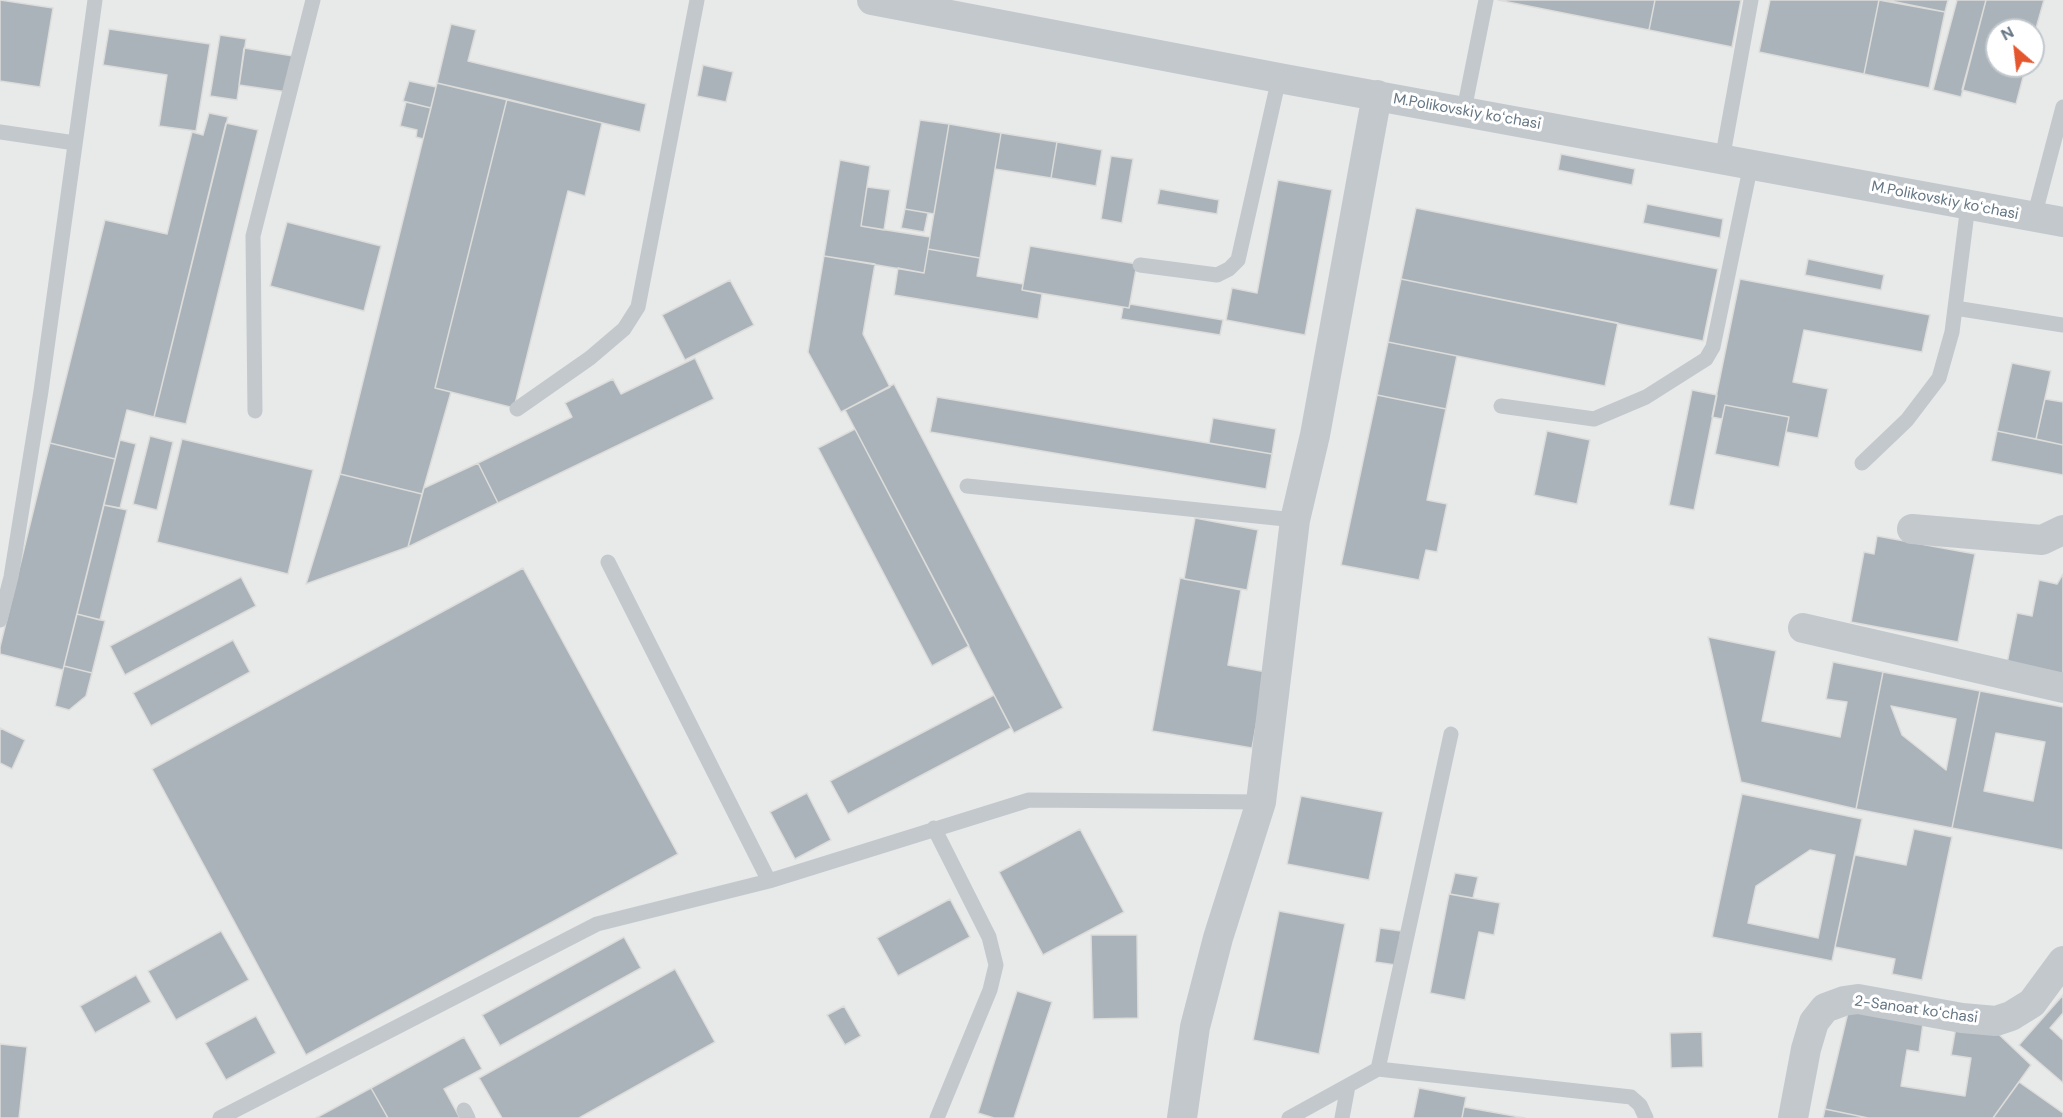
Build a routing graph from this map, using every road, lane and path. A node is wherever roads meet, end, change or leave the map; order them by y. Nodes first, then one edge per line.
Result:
1 (95, 0) edge
2 (313, 0) edge
3 (697, 0) edge
4 (872, 0) edge
5 (1486, 0) edge
6 (1751, 0) edge
7 (1279, 78) junction
8 (1377, 96) junction
9 (2063, 107) edge
10 (1464, 111) junction
11 (0, 132) edge
12 (75, 143) junction
13 (1737, 163) junction
14 (1968, 205) junction
15 (2034, 217) junction
16 (2063, 222) edge
17 (1140, 266) dead end
18 (1955, 308) junction
19 (2063, 325) edge
20 (1501, 406) dead end
21 (517, 409) dead end
22 (255, 411) dead end
23 (1862, 463) dead end
24 (967, 486) dead end
25 (1295, 520) junction
26 (1912, 529) dead end
27 (2063, 530) edge
28 (608, 562) dead end
29 (0, 620) edge
30 (1803, 628) dead end
31 (2063, 688) edge
32 (1451, 734) dead end
33 (1261, 802) junction
34 (934, 828) junction
35 (769, 881) junction
36 (2063, 961) edge
37 (1378, 1069) junction
38 (1348, 1086) junction
39 (220, 1118) edge
40 (937, 1118) edge
41 (1182, 1118) edge
42 (1288, 1118) edge
43 (1342, 1118) edge
44 (1646, 1118) edge
45 (1793, 1118) edge

1 - 12 lane
2 - 22 lane
3 - 21 lane
4 - 7 street, M.Polikovskiy koʻchasi
5 - 10 lane
6 - 13 lane
7 - 8 street, M.Polikovskiy koʻchasi
7 - 17 lane
8 - 10 street, M.Polikovskiy koʻchasi
8 - 25 street
9 - 15 lane
10 - 13 street, M.Polikovskiy koʻchasi
11 - 12 lane
12 - 29 lane
13 - 14 street, M.Polikovskiy koʻchasi
13 - 20 lane
14 - 15 street, M.Polikovskiy koʻchasi
14 - 18 lane
15 - 16 street, M.Polikovskiy koʻchasi
18 - 19 lane
18 - 23 lane
24 - 25 lane
25 - 33 street
26 - 27 street
28 - 35 lane
30 - 31 street
32 - 37 lane
33 - 34 lane
33 - 41 street
34 - 35 lane
34 - 40 lane
35 - 39 lane
36 - 45 street, 2-Sanoat koʻchasi
37 - 38 lane
37 - 44 lane
38 - 42 lane
38 - 43 lane

